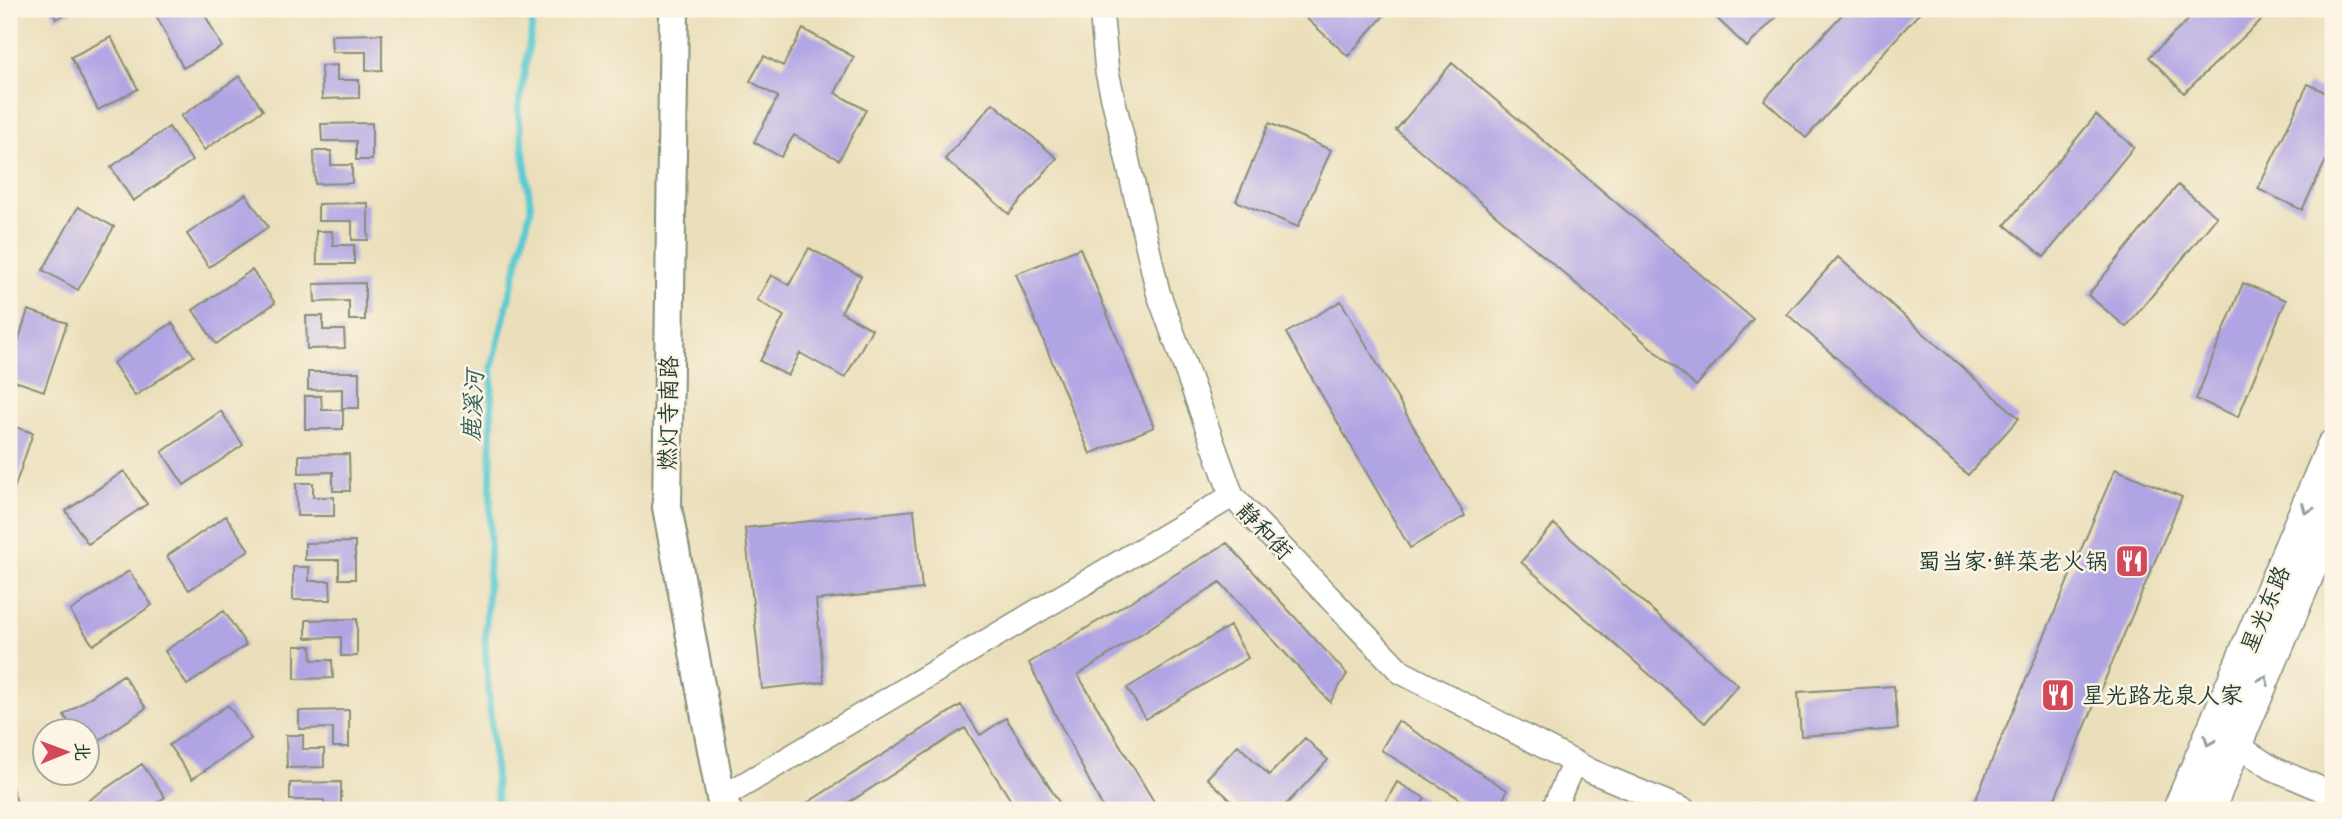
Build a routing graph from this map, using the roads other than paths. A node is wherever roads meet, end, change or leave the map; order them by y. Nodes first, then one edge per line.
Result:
1 (674, 9) edge
2 (1101, 9) edge
3 (2333, 446) edge
4 (1231, 496) junction
5 (2333, 514) edge
6 (2237, 745) junction
7 (1574, 762) junction
8 (2333, 794) edge
9 (724, 804) edge
10 (1553, 810) edge
11 (1684, 810) edge
12 (2179, 810) edge
13 (2208, 810) edge

1 - 9 street, 燃灯寺南路
2 - 4 street, 静和街
3 -> 12 main road, 星光东路
4 - 7 street, 静和街
4 - 9 street
6 -> 5 main road, 星光东路
6 - 8 street
6 - 13 main road, 星光东路
7 - 10 street
7 - 11 street, 静和街

